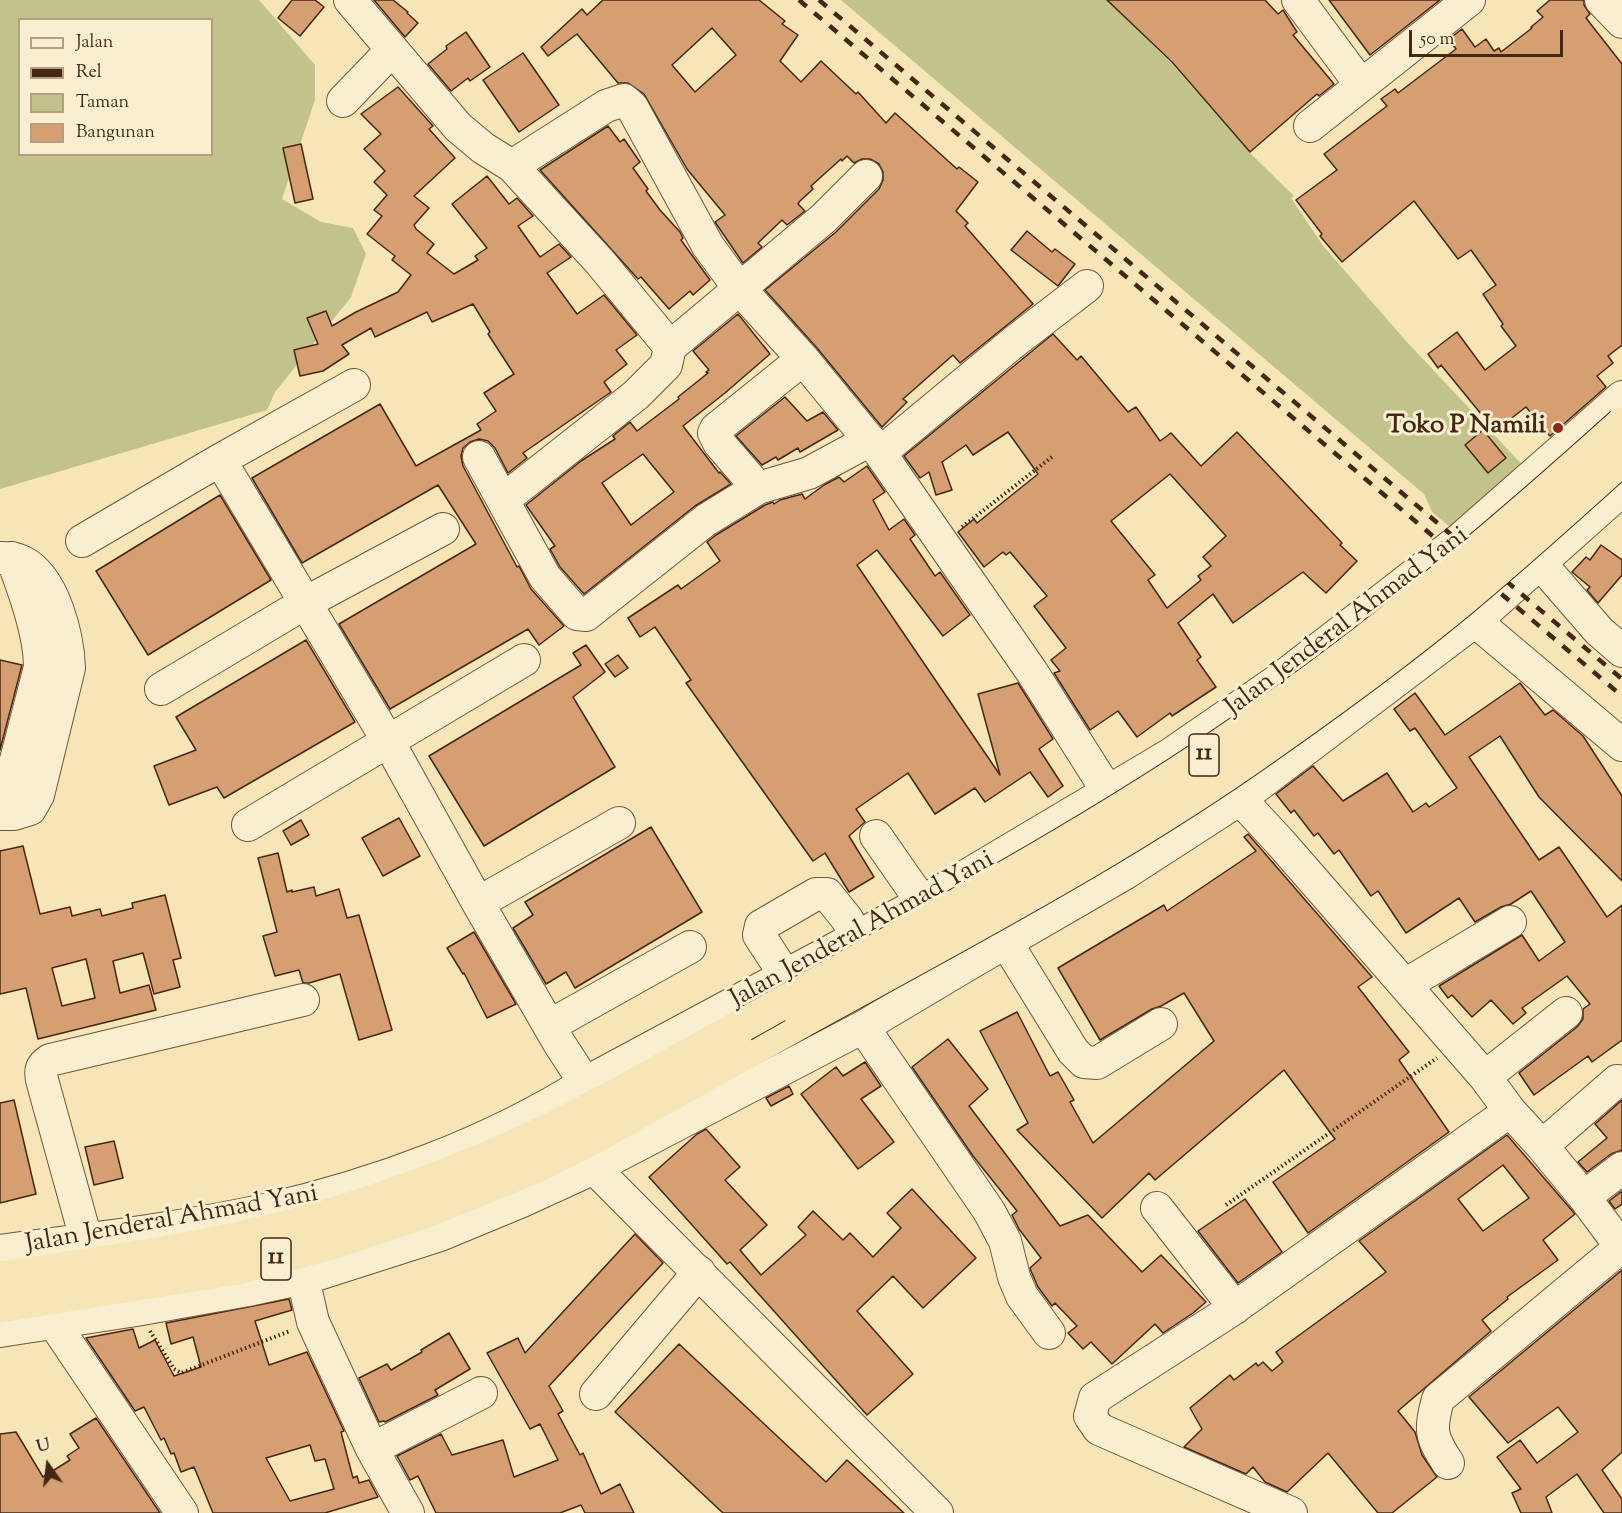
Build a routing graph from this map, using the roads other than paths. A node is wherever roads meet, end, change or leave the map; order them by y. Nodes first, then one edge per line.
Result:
1 (350, 0) edge
2 (1298, 0) edge
3 (1469, 0) edge
4 (1601, 0) edge
5 (1622, 22) edge
6 (392, 50) junction
7 (1361, 85) junction
8 (343, 100) dead end
9 (1310, 126) dead end
10 (512, 166) junction
11 (866, 176) dead end
12 (1087, 286) dead end
13 (739, 288) junction
14 (670, 347) junction
15 (803, 359) junction
16 (354, 385) dead end
17 (1622, 397) edge
18 (1622, 424) edge
19 (875, 446) junction
20 (479, 457) dead end
21 (1622, 459) edge
22 (220, 460) junction
23 (758, 488) junction
24 (1622, 490) edge
25 (503, 500) junction
26 (443, 529) dead end
27 (82, 541) dead end
28 (6, 558) edge
29 (1540, 563) junction
30 (305, 603) junction
31 (1475, 621) junction
32 (1622, 651) edge
33 (524, 660) dead end
34 (161, 689) dead end
35 (1234, 712) junction
36 (388, 741) junction
37 (1622, 745) edge
38 (1285, 766) junction
39 (1108, 792) junction
40 (1240, 799) junction
41 (0, 813) edge
42 (619, 823) dead end
43 (248, 825) dead end
44 (876, 836) dead end
45 (922, 902) junction
46 (477, 903) junction
47 (1510, 922) dead end
48 (857, 937) junction
49 (1006, 942) junction
50 (690, 947) dead end
51 (785, 975) junction
52 (1404, 986) junction
53 (303, 1000) dead end
54 (1566, 1013) dead end
55 (1161, 1024) dead end
56 (549, 1026) junction
57 (863, 1027) junction
58 (1485, 1077) junction
59 (1617, 1081) dead end
60 (584, 1106) junction
61 (1510, 1111) junction
62 (1542, 1146) junction
63 (1622, 1168) edge
64 (1584, 1197) junction
65 (1157, 1208) dead end
66 (86, 1239) junction
67 (1622, 1247) edge
68 (0, 1251) edge
69 (699, 1272) junction
70 (0, 1278) edge
71 (303, 1278) junction
72 (0, 1306) edge
73 (1235, 1308) junction
74 (54, 1323) junction
75 (0, 1331) edge
76 (1049, 1333) dead end
77 (481, 1393) dead end
78 (596, 1394) dead end
79 (372, 1449) junction
80 (1448, 1463) dead end
81 (182, 1513) edge
82 (408, 1513) edge
83 (937, 1513) edge
84 (1291, 1513) edge

1 - 6 street
2 - 7 street
3 - 7 street
4 - 5 street
6 - 8 street
6 - 10 street
7 - 9 street
10 - 13 street
10 - 14 street
11 - 13 street
12 - 19 street
13 - 14 street
13 - 15 street
14 - 25 street
15 - 19 street
15 - 23 street
16 - 22 street
17 - 35 street, Jalan Jenderal Ahmad Yani
18 - 60 highway, Jalan Jenderal Ahmad Yani / 11, bridge
19 - 23 street
19 - 39 street
20 - 25 street
21 - 60 highway, Jalan Jenderal Ahmad Yani / 11, bridge
22 - 27 street
22 - 30 street
23 - 25 street
24 - 29 street, Jalan Jenderal Ahmad Yani
26 - 30 street
28 - 41 street
29 - 31 street, Jalan Jenderal Ahmad Yani
29 - 32 street
30 - 34 street
30 - 36 street
31 - 37 street
31 - 38 street, Jalan Jenderal Ahmad Yani
33 - 36 street
35 - 38 street
35 - 39 street, Jalan Jenderal Ahmad Yani
36 - 43 street
36 - 46 street
38 - 40 street, Jalan Jenderal Ahmad Yani
39 - 45 street, Jalan Jenderal Ahmad Yani
40 - 49 street, Jalan Jenderal Ahmad Yani
40 - 52 street
42 - 46 street
44 - 45 street
45 - 48 street, Jalan Jenderal Ahmad Yani
46 - 56 street
47 - 52 street
48 - 51 street, Jalan Jenderal Ahmad Yani
48 - 51 street
49 - 55 street
49 - 57 street, Jalan Jenderal Ahmad Yani
50 - 56 street
51 - 60 street, Jalan Jenderal Ahmad Yani
52 - 58 street
53 - 66 street
54 - 58 street
56 - 60 street
57 - 60 street, Jalan Jenderal Ahmad Yani
57 - 76 street
58 - 61 street
59 - 62 street
60 - 66 street, Jalan Jenderal Ahmad Yani
60 - 69 street
60 - 70 highway, Jalan Jenderal Ahmad Yani / 11
60 - 71 street, Jalan Jenderal Ahmad Yani
60 - 72 highway, Jalan Jenderal Ahmad Yani / 11
61 - 62 street
61 - 73 street
62 - 64 street
63 - 64 street
64 - 67 street
65 - 73 street
66 - 68 street, Jalan Jenderal Ahmad Yani
67 - 80 street
69 - 78 street
69 - 83 street
71 - 74 street, Jalan Jenderal Ahmad Yani
71 - 79 street
73 - 84 street
74 - 75 street, Jalan Jenderal Ahmad Yani
74 - 81 street
77 - 79 street
79 - 82 street

